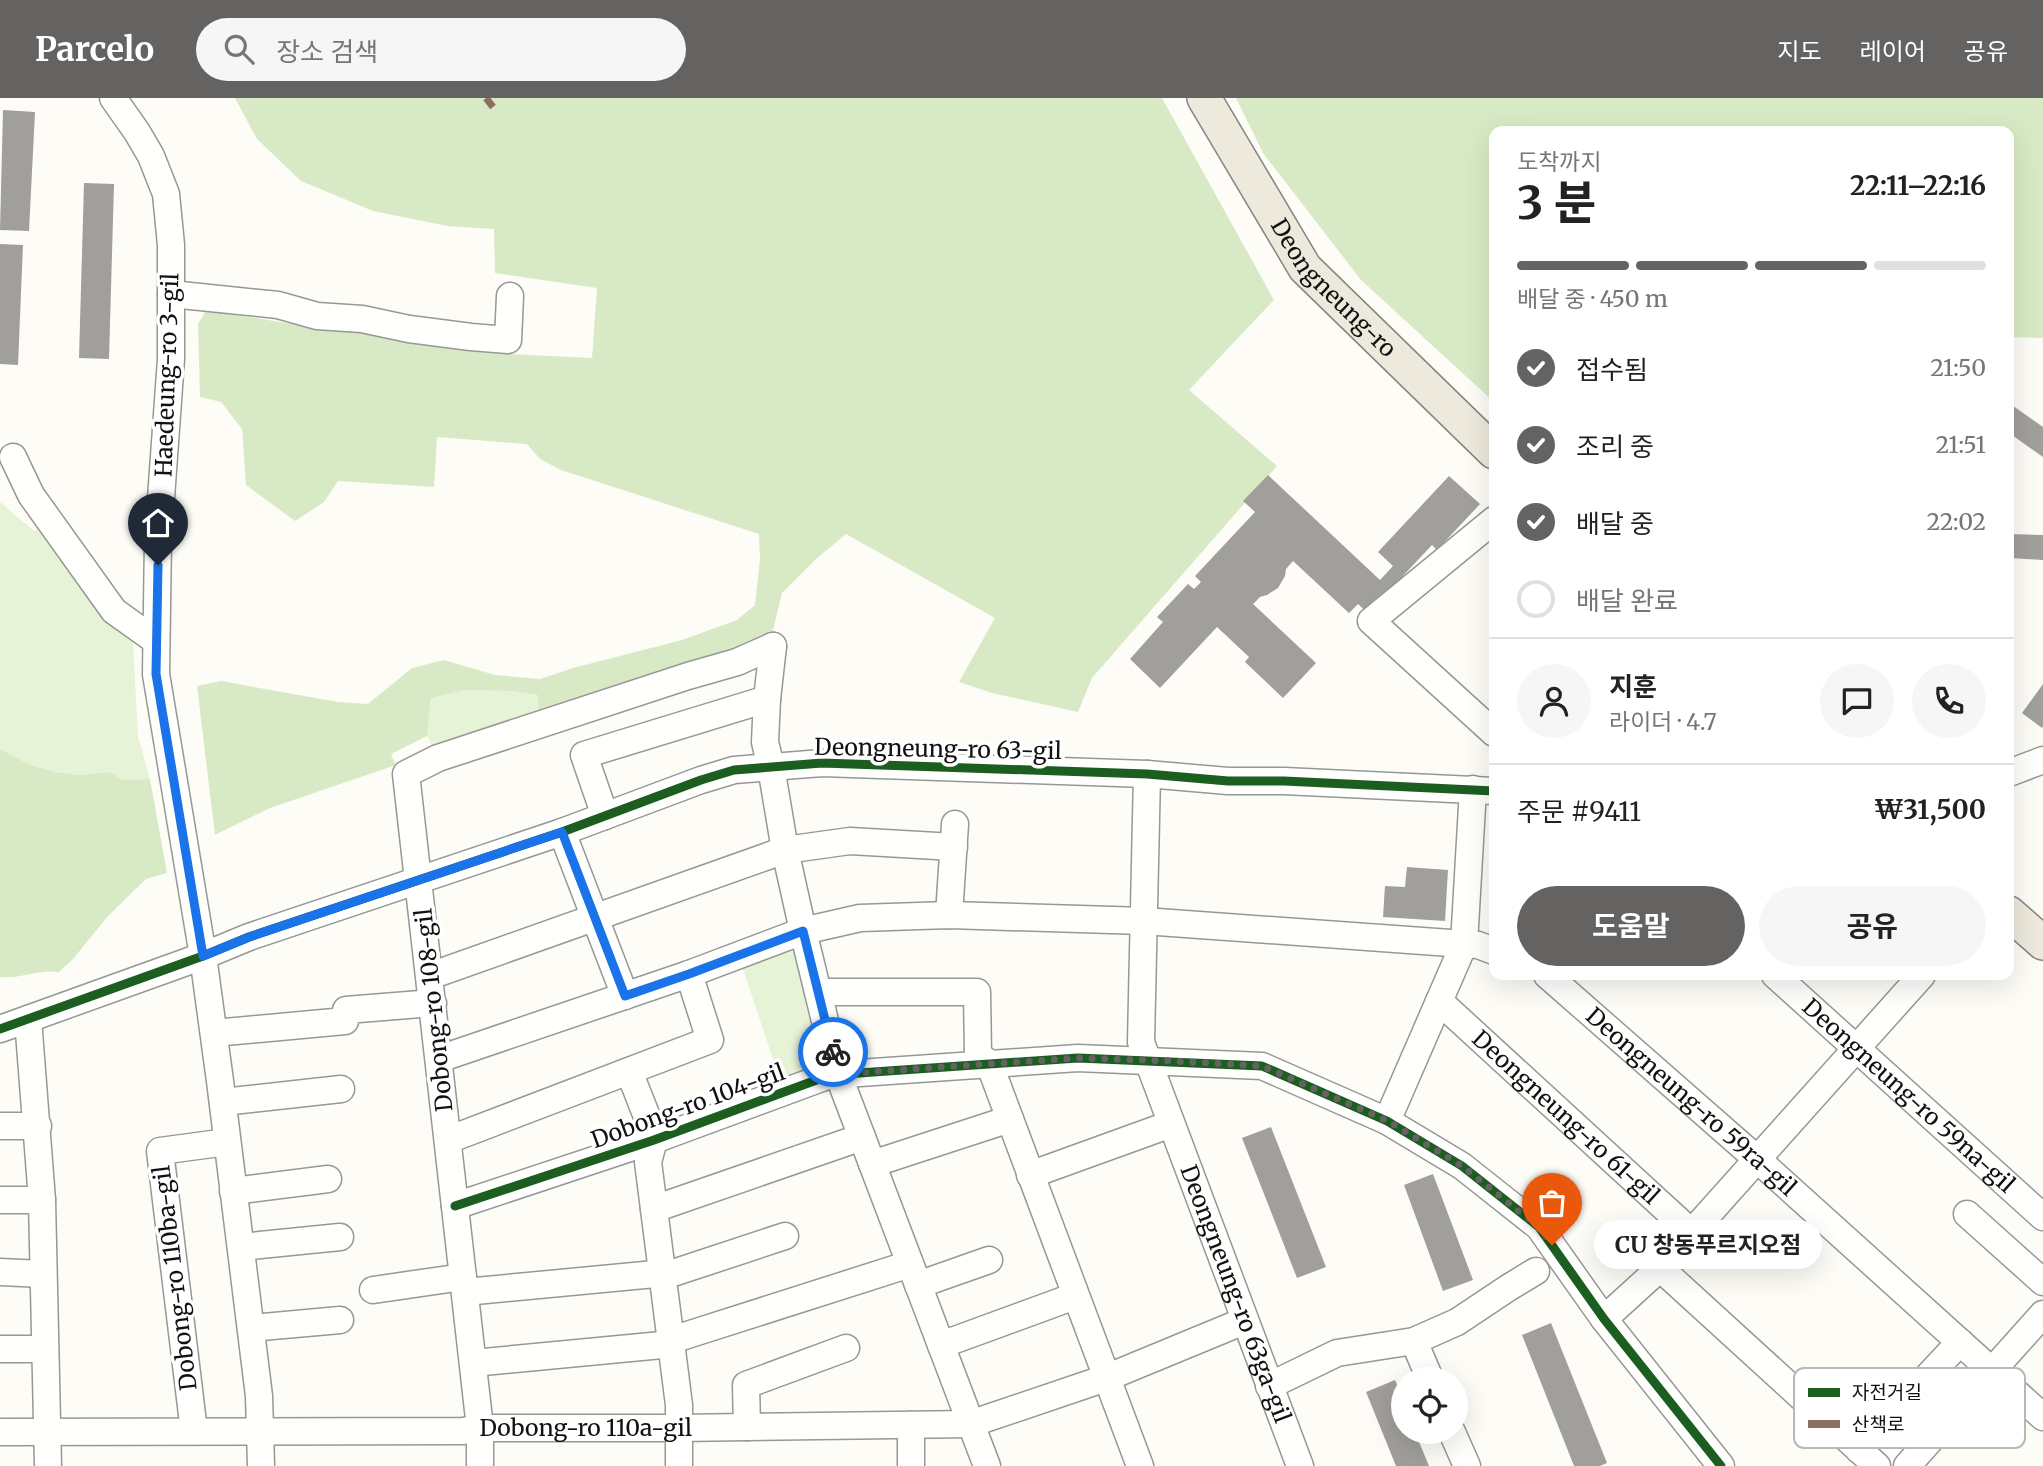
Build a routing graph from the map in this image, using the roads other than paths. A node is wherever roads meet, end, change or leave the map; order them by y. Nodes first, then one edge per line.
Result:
1 (113, 98) edge
2 (1204, 98) edge
3 (171, 294) junction
4 (510, 296) dead end
5 (1489, 447) edge
6 (13, 457) dead end
7 (1489, 524) edge
8 (156, 641) junction
9 (767, 699) junction
10 (1489, 728) edge
11 (2043, 760) edge
12 (771, 767) junction
13 (2014, 771) edge
14 (1147, 774) junction
15 (1484, 790) edge
16 (605, 816) junction
17 (562, 832) junction
18 (785, 850) junction
19 (419, 880) junction
20 (949, 915) junction
21 (2014, 917) edge
22 (595, 919) junction
23 (1144, 921) junction
24 (803, 931) junction
25 (2043, 943) edge
26 (1464, 944) junction
27 (1489, 949) edge
28 (203, 956) junction
29 (689, 974) junction
30 (430, 976) junction
31 (1553, 980) edge
32 (1779, 980) edge
33 (1918, 980) edge
34 (818, 992) junction
35 (625, 996) junction
36 (1439, 1001) junction
37 (433, 1003) junction
38 (28, 1019) junction
39 (0, 1029) edge
40 (214, 1033) junction
41 (1856, 1050) junction
42 (439, 1059) junction
43 (1148, 1061) junction
44 (989, 1063) junction
45 (629, 1071) junction
46 (838, 1074) junction
47 (341, 1089) dead end
48 (223, 1102) junction
49 (1010, 1119) junction
50 (1388, 1121) junction
51 (1171, 1124) junction
52 (0, 1126) edge
53 (37, 1126) junction
54 (862, 1137) junction
55 (448, 1140) junction
56 (654, 1140) junction
57 (227, 1142) junction
58 (1758, 1160) junction
59 (872, 1164) junction
60 (1030, 1175) junction
61 (328, 1179) dead end
62 (233, 1191) junction
63 (0, 1200) edge
64 (42, 1200) junction
65 (455, 1206) junction
66 (654, 1209) junction
67 (1968, 1214) dead end
68 (2043, 1217) edge
69 (1692, 1233) junction
70 (785, 1236) dead end
71 (340, 1237) dead end
72 (241, 1247) junction
73 (989, 1260) dead end
74 (1660, 1268) junction
75 (1536, 1271) dead end
76 (0, 1272) edge
77 (43, 1274) junction
78 (662, 1274) junction
79 (914, 1275) junction
80 (2043, 1282) edge
81 (464, 1285) junction
82 (373, 1290) dead end
83 (1075, 1296) junction
84 (2043, 1314) edge
85 (1604, 1319) junction
86 (340, 1320) dead end
87 (1244, 1321) junction
88 (251, 1328) junction
89 (1414, 1341) junction
90 (671, 1342) junction
91 (1960, 1342) junction
92 (941, 1345) junction
93 (846, 1348) dead end
94 (0, 1349) edge
95 (45, 1349) junction
96 (472, 1363) junction
97 (1425, 1367) edge
98 (1939, 1368) edge
99 (1989, 1368) edge
100 (1995, 1368) edge
101 (1106, 1378) junction
102 (1269, 1386) junction
103 (1794, 1390) edge
104 (2025, 1401) edge
105 (2043, 1417) edge
106 (970, 1424) junction
107 (911, 1425) junction
108 (747, 1427) junction
109 (480, 1428) junction
110 (679, 1428) junction
111 (194, 1431) junction
112 (261, 1431) junction
113 (0, 1432) edge
114 (47, 1432) junction
115 (1457, 1444) edge
116 (1923, 1448) edge
117 (47, 1466) edge
118 (261, 1466) edge
119 (480, 1466) edge
120 (679, 1466) edge
121 (911, 1466) edge
122 (987, 1466) edge
123 (1140, 1466) edge
124 (1300, 1466) edge
125 (1467, 1466) edge
126 (1721, 1466) edge
127 (1907, 1466) edge

1 - 3 street, Haedeung-ro 3-gil
2 - 5 main road, Deongneung-ro
3 - 4 street
3 - 8 street, Haedeung-ro 3-gil
6 - 8 street
7 - 10 street
8 - 28 street, Haedeung-ro 3-gil
9 - 12 street
9 - 16 street
9 - 19 street
11 - 13 street
12 - 14 street, Deongneung-ro 63-gil
12 - 16 street, Deongneung-ro 63-gil
12 - 18 street
14 - 15 street, Deongneung-ro 63-gil
14 - 23 street, Deongneung-ro 63ga-gil
15 - 26 street, Deongneung-ro 63-gil
16 - 17 street, Deongneung-ro 63-gil
17 - 19 street, Deongneung-ro 63-gil
17 - 22 street
18 - 20 street
18 - 22 street
18 - 24 street
19 - 28 street, Deongneung-ro 63-gil
19 - 30 street, Dobong-ro 108-gil
20 - 23 street
20 - 24 street
21 - 25 main road
22 - 30 street
22 - 35 street
23 - 26 street
23 - 43 street, Deongneung-ro 63ga-gil
24 - 29 street
24 - 34 street
26 - 27 street
26 - 36 street, Deongneung-ro 63-gil
28 - 38 street, Deongneung-ro 63-gil
28 - 40 street, Haedeung-ro 3-gil
29 - 35 street
29 - 45 street, Dobong-ro 108-gil
30 - 37 street, Dobong-ro 108-gil
31 - 58 street, Deongneung-ro 59ra-gil
32 - 41 street, Deongneung-ro 59na-gil
33 - 41 street
34 - 44 street
34 - 46 street
35 - 42 street
36 - 50 street, Deongneung-ro 63-gil
36 - 69 street, Deongneung-ro 61-gil
37 - 40 street
37 - 42 street, Dobong-ro 108-gil
38 - 39 street, Deongneung-ro 63-gil
38 - 53 street
40 - 48 street, Haedeung-ro 3-gil
41 - 58 street
41 - 68 street, Deongneung-ro 59na-gil
42 - 55 street, Dobong-ro 108-gil
43 - 44 street, Dobong-ro 104-gil
43 - 50 street, Dobong-ro 104-gil
43 - 51 street, Deongneung-ro 63ga-gil
44 - 46 street, Dobong-ro 104-gil
44 - 49 street
45 - 55 street, Dobong-ro 108-gil
45 - 56 street
46 - 54 street
46 - 56 street, Dobong-ro 104-gil
47 - 48 street
48 - 57 street, Haedeung-ro 3-gil
49 - 59 street
49 - 60 street
50 - 85 street, Dobong-ro 104-gil
51 - 60 street
51 - 87 street, Deongneung-ro 63ga-gil
52 - 53 street
53 - 64 street
54 - 59 street
54 - 66 street
55 - 65 street, Dobong-ro 108-gil
56 - 65 street, Dobong-ro 104-gil
56 - 66 street
57 - 62 street, Haedeung-ro 3-gil
57 - 111 street, Dobong-ro 110ba-gil
58 - 69 street
58 - 91 street, Deongneung-ro 59ra-gil
59 - 79 street
60 - 83 street
61 - 62 street
62 - 72 street, Haedeung-ro 3-gil
63 - 64 street
64 - 77 street
65 - 81 street, Dobong-ro 108-gil
66 - 78 street
67 - 80 street
69 - 74 street
70 - 78 street
71 - 72 street
72 - 88 street, Haedeung-ro 3-gil
73 - 79 street
74 - 85 street
74 - 103 street
75 - 89 street
76 - 77 street
77 - 95 street
78 - 81 street
78 - 90 street
79 - 90 street
79 - 92 street
81 - 82 street
81 - 96 street, Dobong-ro 108-gil
83 - 92 street
83 - 101 street
84 - 100 street
85 - 126 street, Dobong-ro 104-gil
86 - 88 street
87 - 101 street, Dobong-ro 110a-gil
87 - 102 street, Deongneung-ro 63ga-gil
88 - 112 street, Haedeung-ro 3-gil
89 - 97 street
89 - 102 street
90 - 96 street
90 - 110 street
91 - 98 street
91 - 99 street, Deongneung-ro 59ra-gil
92 - 106 street
93 - 108 street
94 - 95 street
95 - 114 street
96 - 109 street, Dobong-ro 108-gil
101 - 106 street, Dobong-ro 110a-gil
101 - 123 street
102 - 124 street, Deongneung-ro 63ga-gil
104 - 105 street, Deongneung-ro 59ra-gil
106 - 107 street, Dobong-ro 110a-gil
106 - 122 street
107 - 108 street, Dobong-ro 110a-gil
107 - 121 street
108 - 110 street, Dobong-ro 110a-gil
109 - 110 street, Dobong-ro 110a-gil
109 - 112 street, Dobong-ro 110a-gil
109 - 119 street, Dobong-ro 108-gil
110 - 120 street
111 - 112 street
111 - 114 street
112 - 118 street, Haedeung-ro 3-gil
113 - 114 street
114 - 117 street
115 - 125 street
116 - 127 street

